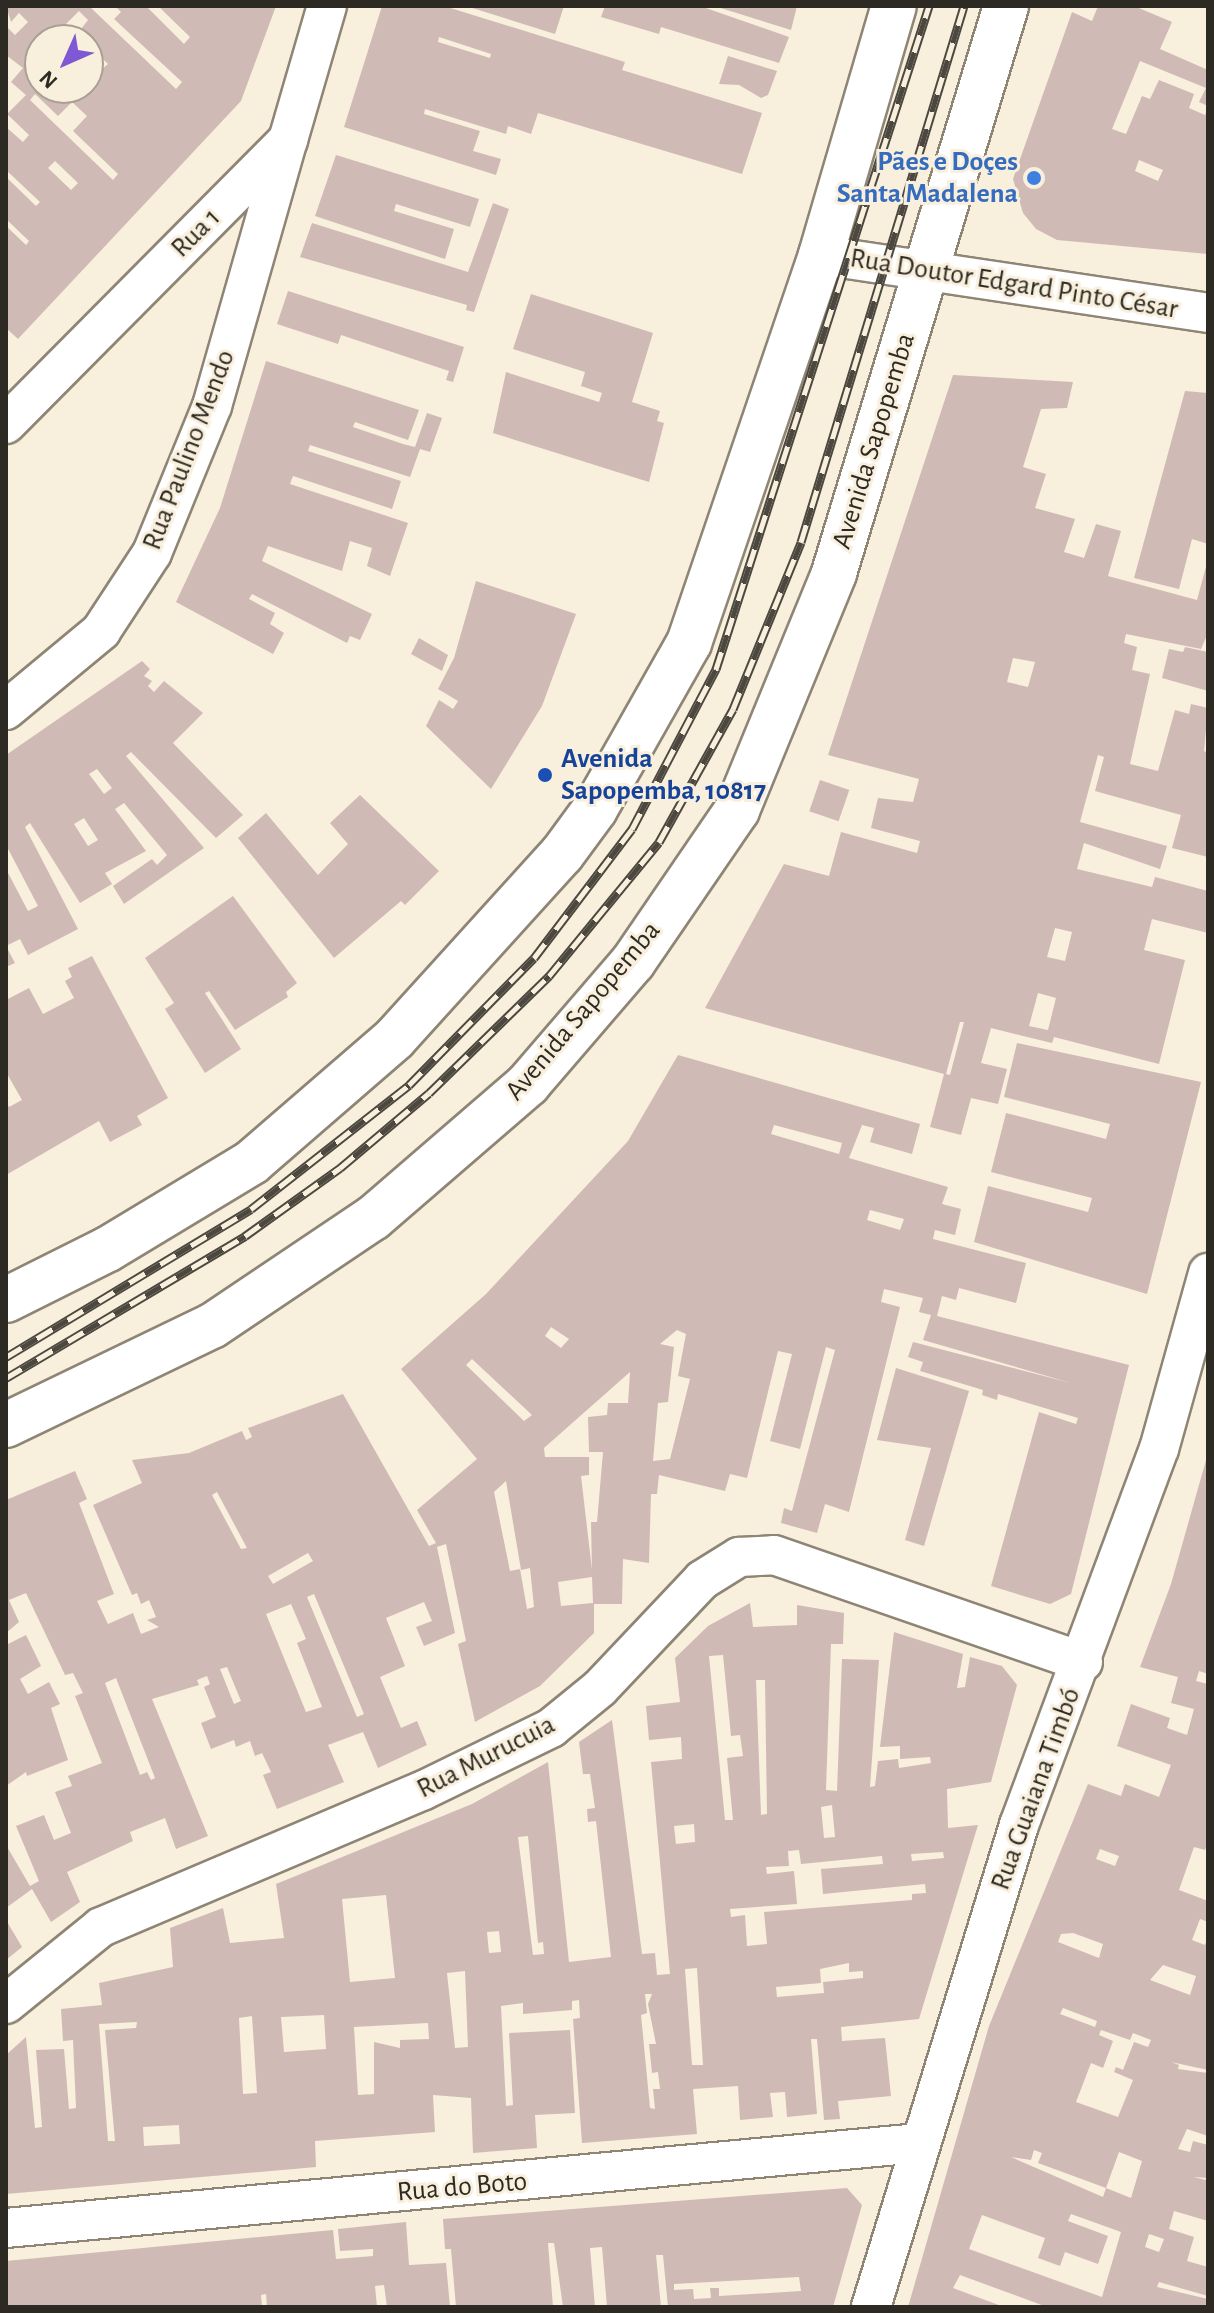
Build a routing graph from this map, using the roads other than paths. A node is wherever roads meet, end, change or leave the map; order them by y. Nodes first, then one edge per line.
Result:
1 (327, 6) edge
2 (894, 6) edge
3 (1006, 6) edge
4 (288, 140) junction
5 (821, 255) junction
6 (926, 273) junction
7 (1208, 313) edge
8 (6, 424) edge
9 (6, 710) edge
10 (1208, 1273) edge
11 (6, 1300) edge
12 (6, 1425) edge
13 (1083, 1662) junction
14 (6, 2004) edge
15 (919, 2143) junction
16 (6, 2228) edge
17 (871, 2307) edge

1 - 4 street, Rua 1
2 - 5 main road
3 - 6 main road, Avenida Sapopemba
4 - 8 street, Rua 1
4 - 9 street, Rua Paulino Mendo
5 - 6 street, Rua Doutor Edgard Pinto César
5 - 11 main road
6 - 7 street, Rua Doutor Edgard Pinto César
6 - 12 main road, Avenida Sapopemba
10 - 13 street, Rua Guaiana Timbó
13 - 14 street, Rua Murucuia
13 - 15 street, Rua Guaiana Timbó
15 - 16 street, Rua do Boto
15 - 17 street, Rua Guaiana Timbó

